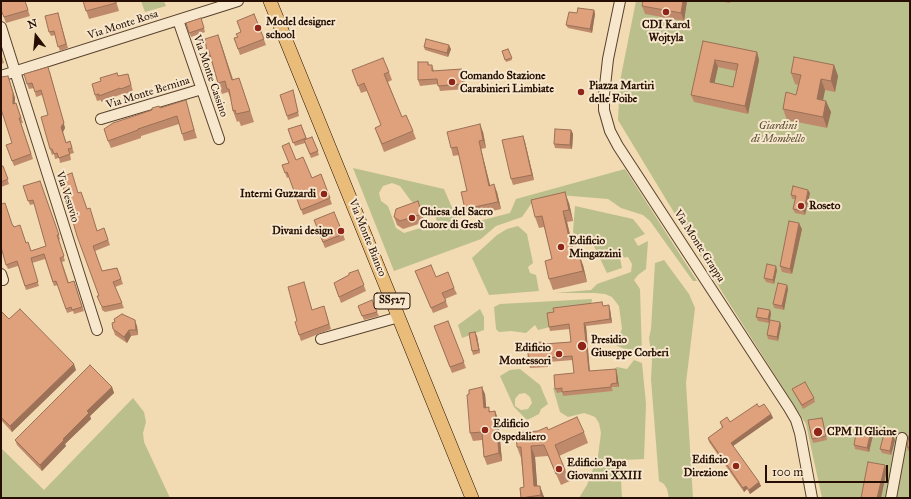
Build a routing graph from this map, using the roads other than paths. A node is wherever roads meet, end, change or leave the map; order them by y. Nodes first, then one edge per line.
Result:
1 (238, 1) edge
2 (270, 1) edge
3 (620, 1) edge
4 (178, 20) junction
5 (1, 27) edge
6 (15, 71) junction
7 (1, 76) edge
8 (202, 89) junction
9 (101, 120) dead end
10 (219, 139) dead end
11 (399, 317) junction
12 (97, 330) dead end
13 (321, 339) dead end
14 (902, 438) dead end
15 (905, 452) edge
16 (472, 498) edge
17 (812, 498) edge
18 (891, 498) edge

1 - 4 street, Via Monte Rosa
2 - 11 main road, Via Monte Bianco / SS527
3 - 17 street, Via Monte Grappa
4 - 6 street, Via Monte Rosa
4 - 8 street, Via Monte Cassino
5 - 6 street
6 - 7 street, Via Monte Rosa
6 - 12 street, Via Vesuvio
8 - 9 street, Via Monte Bernina
8 - 10 street, Via Monte Cassino
11 - 13 street
11 - 16 main road, Via Monte Bianco / SS527
14 - 15 street
15 - 18 street

